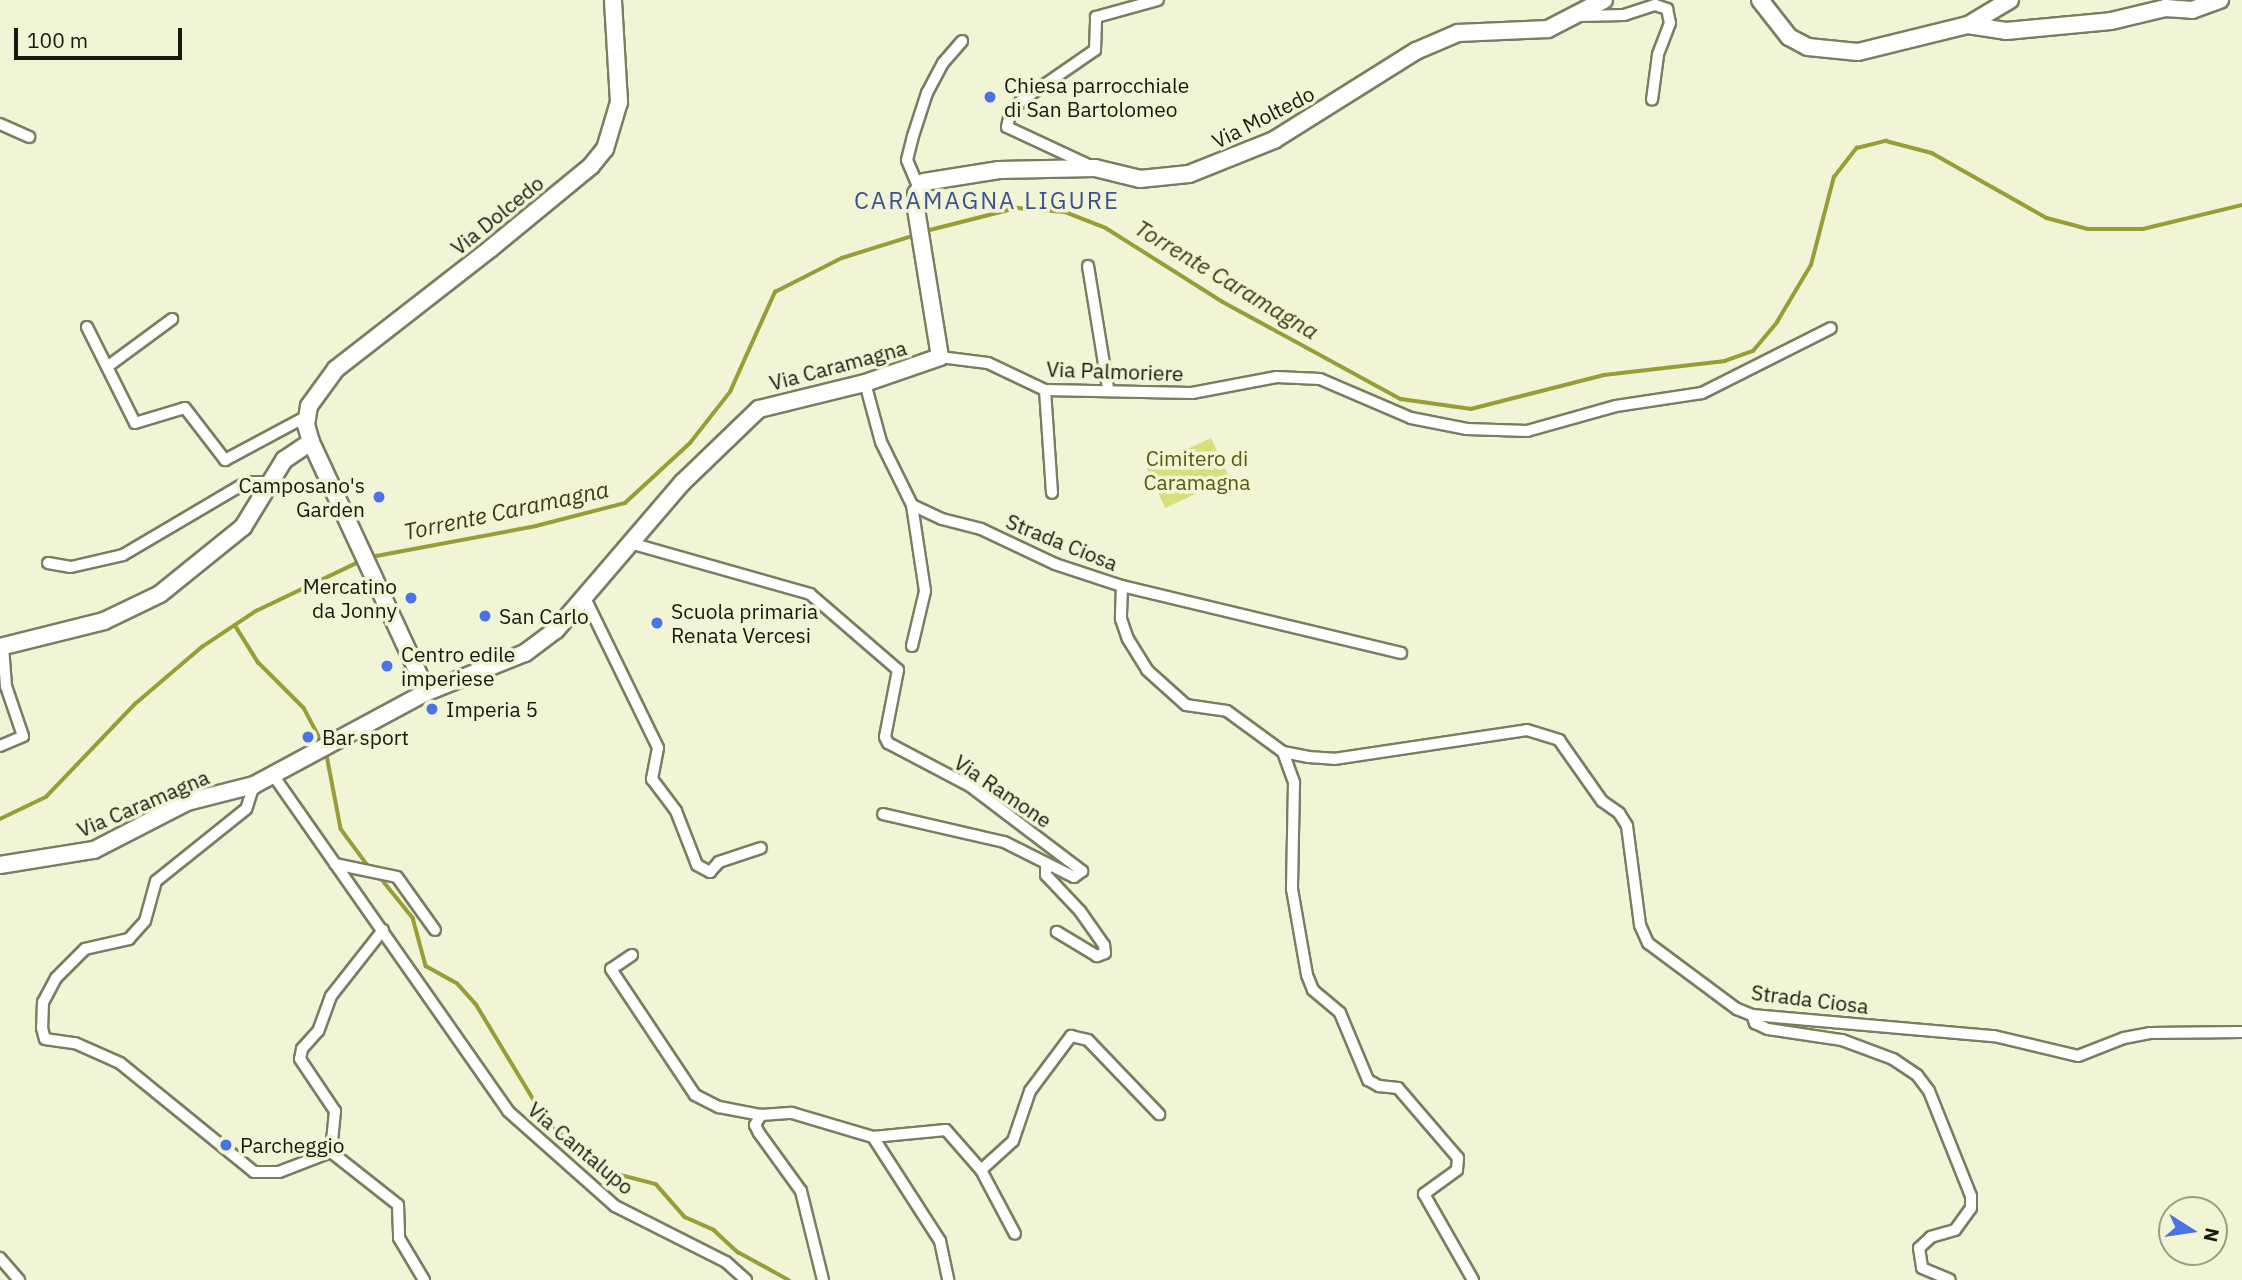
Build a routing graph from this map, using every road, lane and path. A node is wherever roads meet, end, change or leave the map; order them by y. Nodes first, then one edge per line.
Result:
1 (613, 0) edge
2 (1158, 0) edge
3 (1604, 0) edge
4 (1760, 0) edge
5 (2220, 0) edge
6 (2007, 2) edge
7 (1579, 16) junction
8 (1968, 25) junction
9 (2028, 27) junction
10 (962, 41) dead end
11 (1652, 100) dead end
12 (0, 124) edge
13 (29, 136) dead end
14 (1095, 168) junction
15 (918, 186) junction
16 (1088, 266) dead end
17 (172, 319) dead end
18 (87, 327) dead end
19 (1831, 328) dead end
20 (940, 357) junction
21 (107, 368) junction
22 (865, 383) junction
23 (1108, 388) junction
24 (1045, 390) junction
25 (307, 416) junction
26 (311, 442) junction
27 (268, 482) junction
28 (1052, 493) dead end
29 (912, 505) junction
30 (630, 543) junction
31 (48, 563) dead end
32 (1122, 586) junction
33 (584, 596) junction
34 (2, 646) edge
35 (912, 646) dead end
36 (1401, 653) dead end
37 (427, 692) junction
38 (0, 746) edge
39 (1283, 752) junction
40 (273, 775) junction
41 (254, 785) junction
42 (883, 814) dead end
43 (761, 848) dead end
44 (335, 864) junction
45 (0, 865) edge
46 (1046, 866) junction
47 (383, 930) junction
48 (435, 930) dead end
49 (1057, 932) dead end
50 (632, 955) dead end
51 (1752, 1015) junction
52 (2242, 1032) edge
53 (1158, 1114) dead end
54 (761, 1115) junction
55 (873, 1137) junction
56 (331, 1152) junction
57 (981, 1170) junction
58 (1015, 1234) dead end
59 (0, 1258) edge
60 (19, 1280) edge
61 (424, 1280) edge
62 (746, 1280) edge
63 (823, 1280) edge
64 (948, 1280) edge
65 (1473, 1280) edge
66 (1950, 1280) edge

1 - 25 street, Via Dolcedo
2 - 14 street
3 - 7 street, Via Moltedo
4 - 8 street
5 - 9 street
6 - 8 street
6 - 9 street
7 - 11 street
7 - 14 street, Via Moltedo
8 - 9 street
10 - 15 street
12 - 13 street
14 - 15 street, Via Moltedo
15 - 20 street, Via Caramagna
16 - 23 street
17 - 21 street
18 - 21 street
19 - 23 street, Via Palmoriere
20 - 22 street, Via Caramagna
20 - 24 street, Via Palmoriere
21 - 25 street
22 - 29 street
22 - 30 street, Via Caramagna
23 - 24 street, Via Palmoriere
24 - 28 street
25 - 26 street
26 - 27 street
26 - 37 street
27 - 31 street
27 - 34 street
29 - 32 street, Strada Ciosa
29 - 35 street
30 - 33 street, Via Caramagna
30 - 46 street, Via Ramone
32 - 36 street
32 - 39 street, Strada Ciosa
33 - 37 street, Via Caramagna
33 - 43 street
34 - 38 street
37 - 40 street, Via Caramagna
39 - 51 street, Strada Ciosa
39 - 65 street
40 - 41 street, Via Caramagna
40 - 44 street, Via Cantalupo
41 - 45 street, Via Caramagna
41 - 56 street
42 - 46 street, Via Ramone
44 - 47 street, Via Cantalupo
44 - 48 street
46 - 49 street, Via Ramone
47 - 56 street
47 - 62 street, Via Cantalupo
50 - 54 street
51 - 52 street, Strada Ciosa
51 - 66 street
53 - 57 street
54 - 55 street
54 - 63 street
55 - 57 street
55 - 64 street
56 - 61 street
57 - 58 street
59 - 60 street

